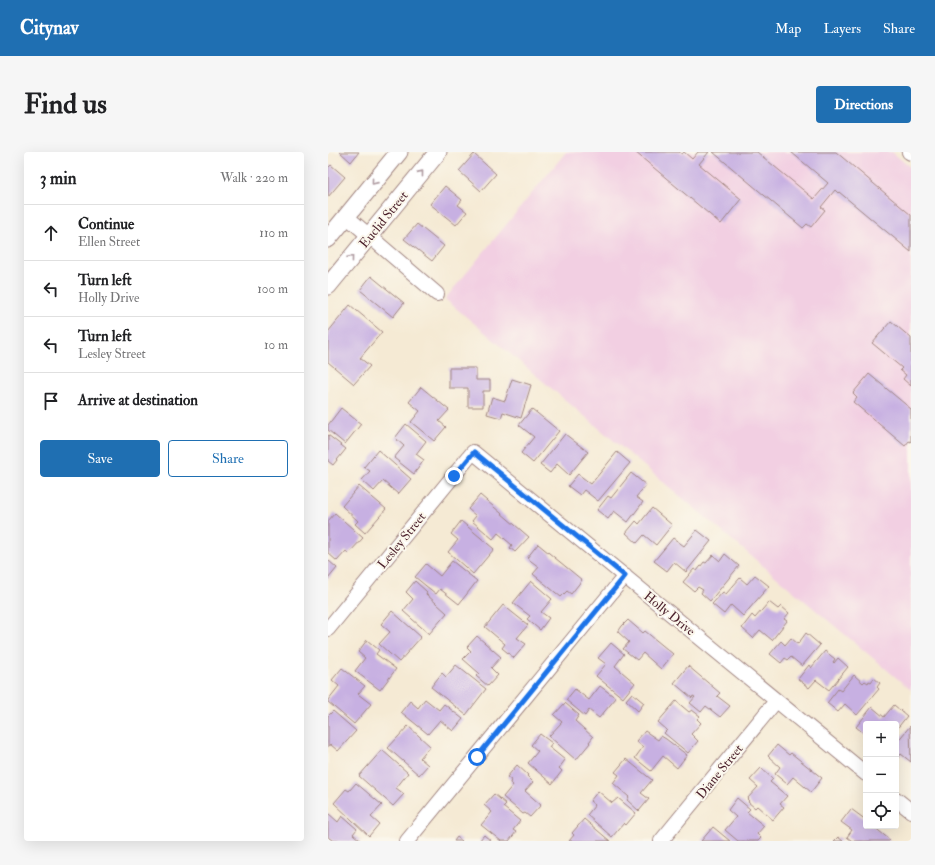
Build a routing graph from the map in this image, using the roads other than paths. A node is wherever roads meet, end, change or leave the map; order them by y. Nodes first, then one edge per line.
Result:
1 (399, 152) edge
2 (438, 152) edge
3 (346, 216) junction
4 (369, 236) junction
5 (328, 239) edge
6 (328, 286) edge
7 (437, 294) dead end
8 (474, 452) joint
9 (625, 576) junction
10 (328, 629) edge
11 (776, 701) junction
12 (863, 772) edge
13 (899, 801) edge
14 (911, 811) edge
15 (407, 841) edge
16 (661, 841) edge

1 -> 3 main road
4 -> 2 main road, Euclid Street
3 - 4 street
3 - 5 main road
6 -> 4 main road, Euclid Street
4 - 7 street
8 - 9 street, Holly Drive
8 - 10 street, Lesley Street
9 - 11 street, Holly Drive
9 - 15 street
11 - 12 street, Holly Drive
11 - 16 street, Diane Street
13 - 14 street

